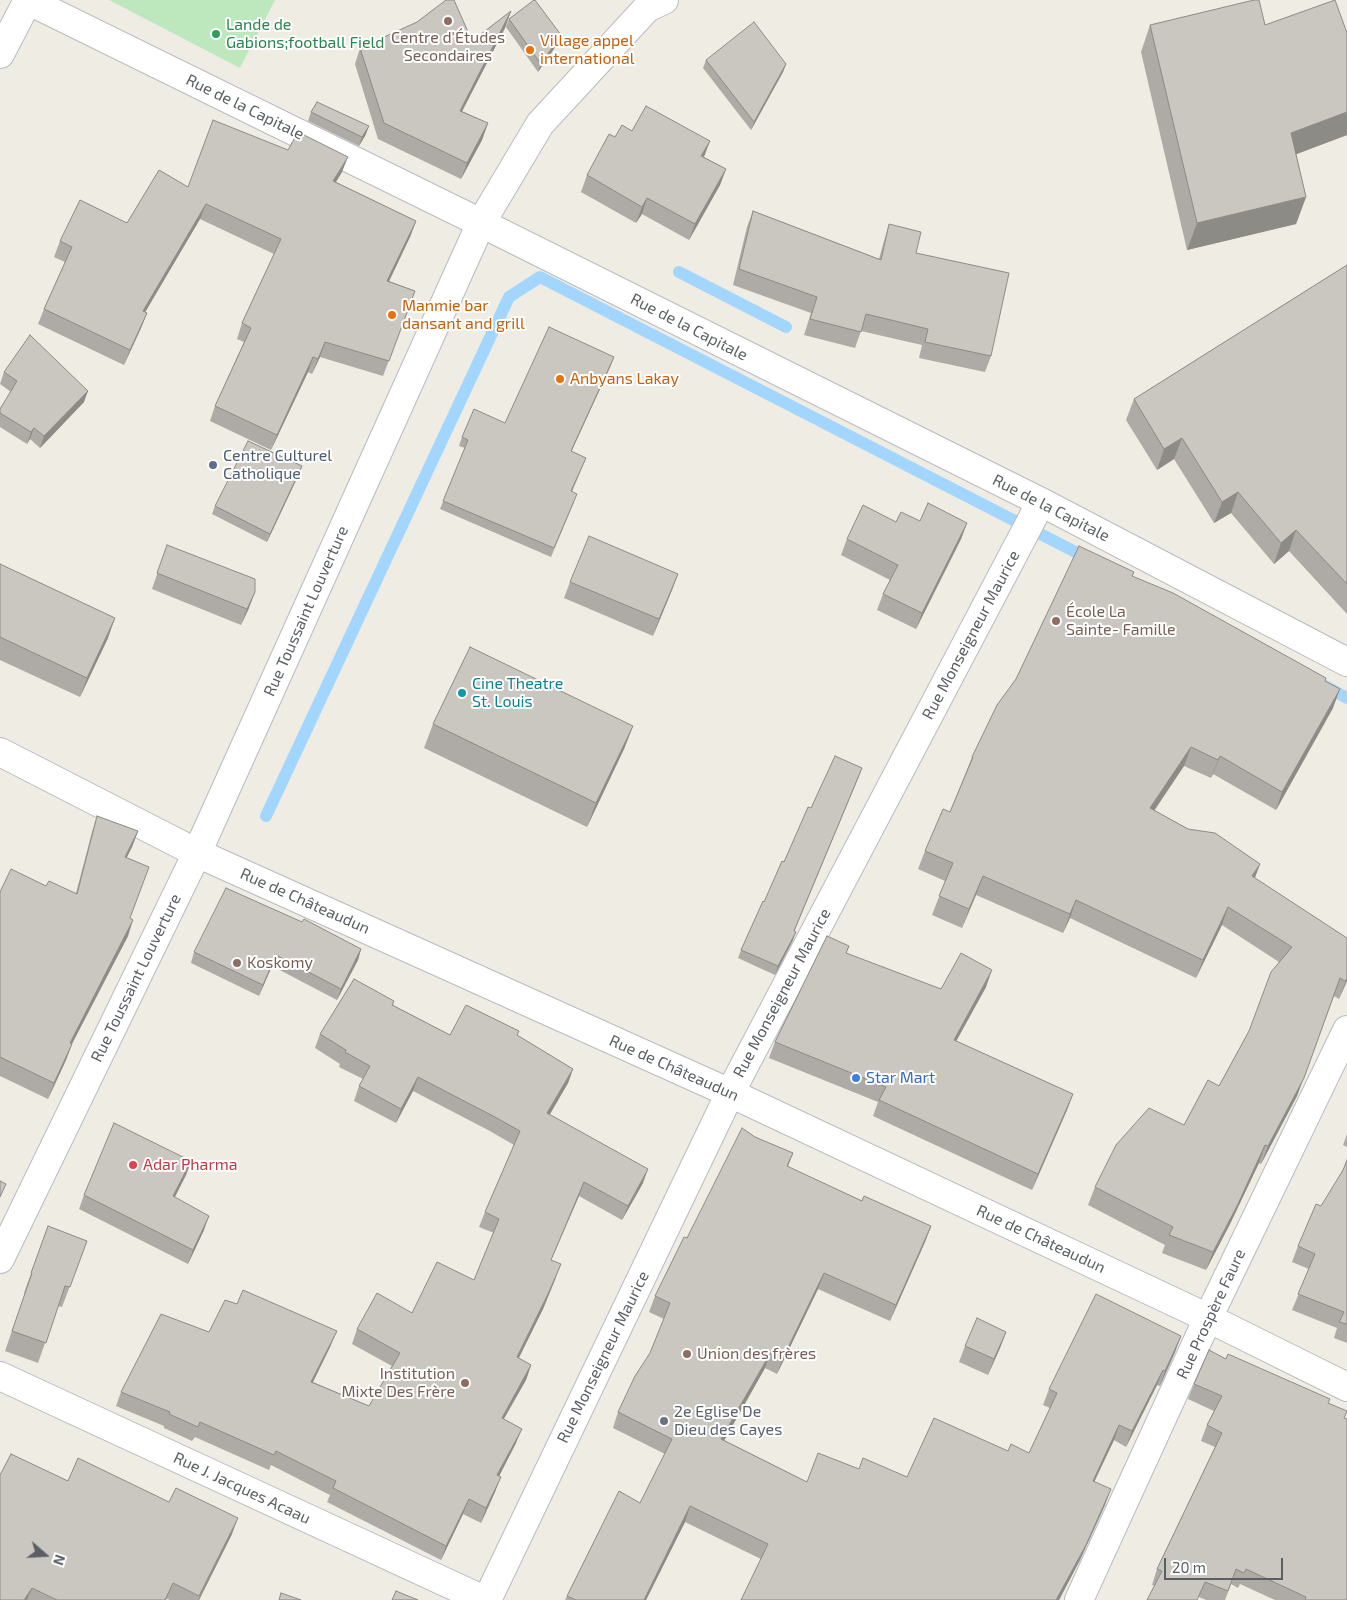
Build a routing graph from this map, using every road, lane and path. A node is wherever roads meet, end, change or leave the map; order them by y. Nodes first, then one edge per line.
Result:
1 (27, 0) edge
2 (664, 0) edge
3 (0, 54) edge
4 (481, 223) junction
5 (1041, 502) junction
6 (1347, 662) edge
7 (0, 752) edge
8 (197, 853) junction
9 (1347, 1030) edge
10 (730, 1093) junction
11 (0, 1259) edge
12 (1208, 1318) junction
13 (0, 1376) edge
14 (1347, 1386) edge
15 (485, 1600) edge
16 (1079, 1600) edge

1 - 3 street
1 - 4 street, Rue de la Capitale
2 - 4 street, Rue Toussaint Louverture
4 - 5 street, Rue de la Capitale
4 - 8 street, Rue Toussaint Louverture
5 - 6 street, Rue de la Capitale
5 - 10 street, Rue Monseigneur Maurice
7 - 8 street, Rue de Châteaudun
8 - 10 street, Rue de Châteaudun
8 - 11 street, Rue Toussaint Louverture
9 - 12 street, Rue Prospère Faure
10 - 12 street, Rue de Châteaudun
10 - 15 street, Rue Monseigneur Maurice
12 - 14 street, Rue de Châteaudun
12 - 16 street, Rue Prospère Faure
13 - 15 street, Rue J. Jacques Acaau

